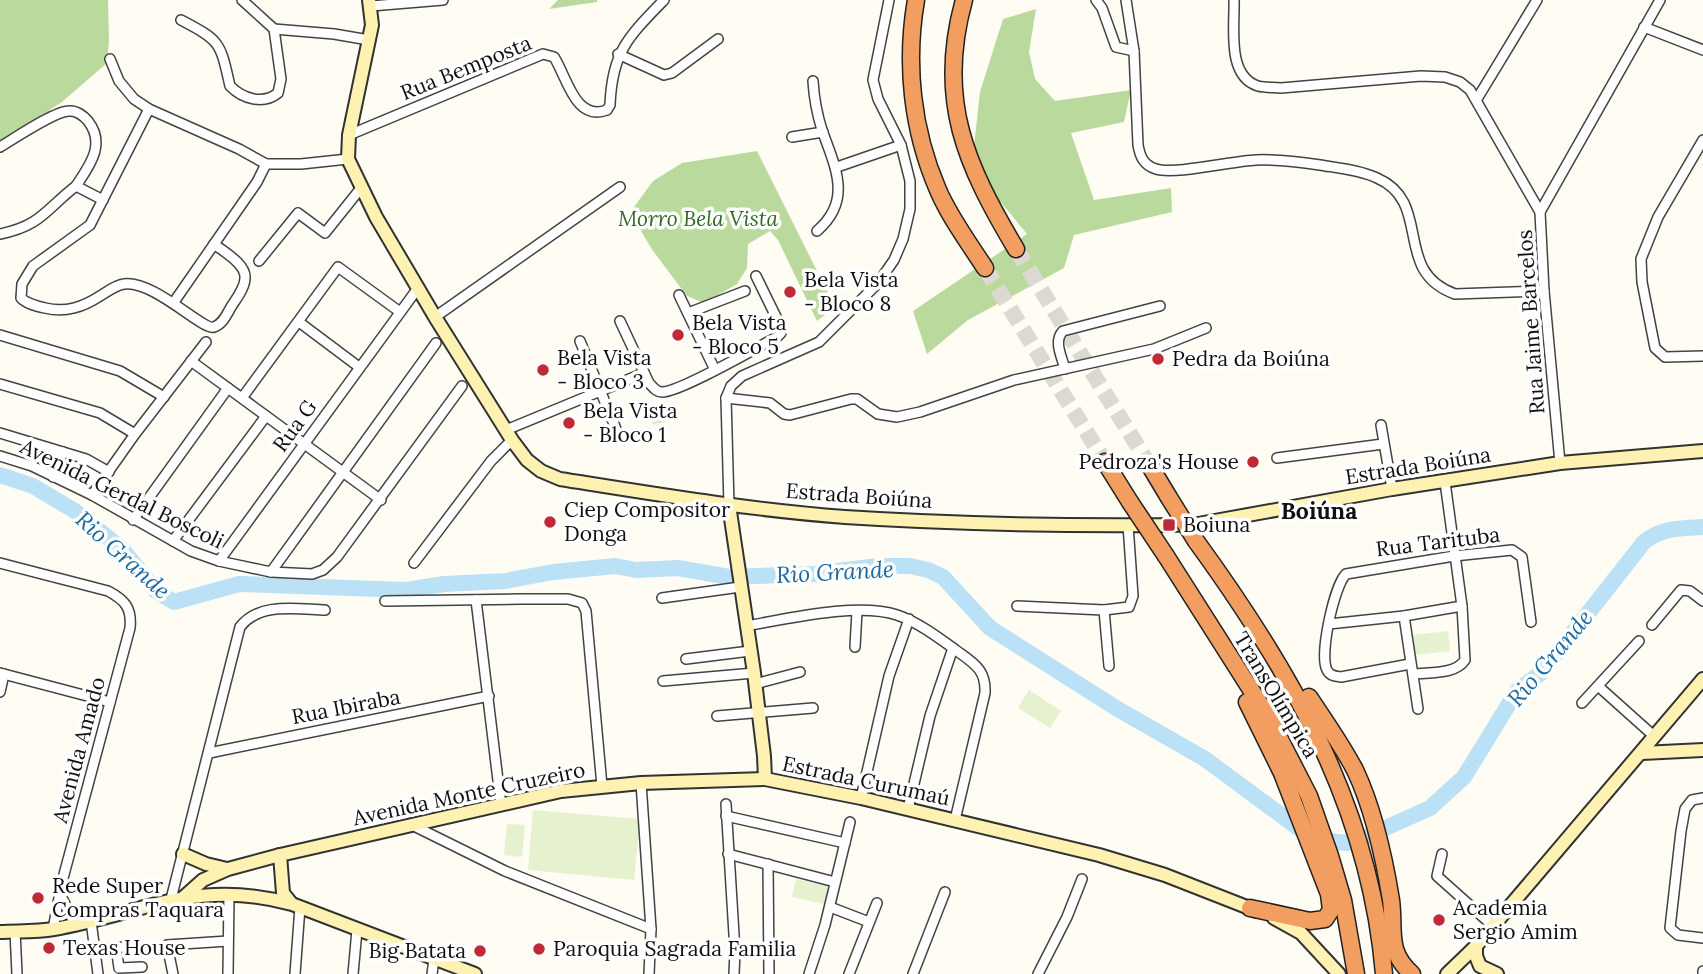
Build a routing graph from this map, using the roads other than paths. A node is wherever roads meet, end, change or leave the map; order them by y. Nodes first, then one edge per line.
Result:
1 (242, 0) edge
2 (443, 0) edge
3 (664, 0) edge
4 (889, 0) edge
5 (916, 0) edge
6 (964, 0) edge
7 (1096, 0) edge
8 (1126, 0) edge
9 (1234, 0) edge
10 (1536, 0) edge
11 (1660, 0) edge
12 (370, 3) edge
13 (181, 20) dead end
14 (1644, 27) junction
15 (274, 29) junction
16 (718, 39) dead end
17 (369, 40) junction
18 (1703, 50) edge
19 (1134, 51) junction
20 (618, 54) junction
21 (110, 58) dead end
22 (813, 81) dead end
23 (1477, 99) junction
24 (149, 109) junction
25 (823, 132) junction
26 (349, 135) junction
27 (792, 137) dead end
28 (1703, 140) edge
29 (901, 145) junction
30 (0, 146) edge
31 (348, 159) junction
32 (1703, 162) edge
33 (1691, 163) junction
34 (266, 164) junction
35 (837, 167) junction
36 (76, 186) junction
37 (620, 187) dead end
38 (361, 188) junction
39 (103, 200) junction
40 (1540, 212) junction
41 (817, 231) dead end
42 (0, 234) edge
43 (214, 244) junction
44 (1016, 249) tunnel mouth
45 (259, 261) dead end
46 (985, 268) tunnel mouth
47 (755, 276) dead end
48 (418, 288) junction
49 (745, 291) dead end
50 (1544, 291) junction
51 (679, 295) dead end
52 (174, 302) junction
53 (1160, 306) dead end
54 (400, 312) junction
55 (688, 313) junction
56 (435, 317) junction
57 (620, 321) dead end
58 (299, 322) junction
59 (1206, 328) dead end
60 (0, 335) edge
61 (580, 341) dead end
62 (206, 342) dead end
63 (436, 343) dead end
64 (1703, 356) edge
65 (191, 361) junction
66 (359, 367) junction
67 (1065, 369) junction
68 (715, 370) junction
69 (644, 373) junction
70 (0, 384) edge
71 (462, 386) dead end
72 (228, 388) junction
73 (600, 391) junction
74 (164, 397) junction
75 (242, 398) junction
76 (726, 398) junction
77 (265, 416) junction
78 (1381, 425) dead end
79 (616, 429) dead end
80 (0, 433) edge
81 (135, 434) junction
82 (509, 435) junction
83 (304, 444) junction
84 (1383, 444) junction
85 (1703, 451) edge
86 (63, 452) junction
87 (0, 456) edge
88 (1277, 458) dead end
89 (1105, 462) tunnel mouth
90 (1560, 463) junction
91 (1150, 466) tunnel mouth
92 (109, 472) junction
93 (342, 472) junction
94 (53, 477) junction
95 (1445, 482) junction
96 (1392, 489) junction
97 (92, 495) junction
98 (381, 500) junction
99 (729, 505) junction
100 (133, 520) junction
101 (1128, 526) junction
102 (173, 541) junction
103 (1454, 556) junction
104 (219, 561) junction
105 (414, 562) dead end
106 (0, 564) edge
107 (1218, 571) junction
108 (271, 572) junction
109 (740, 585) junction
110 (662, 598) dead end
111 (476, 600) junction
112 (385, 601) dead end
113 (1703, 601) edge
114 (1017, 606) dead end
115 (1462, 606) junction
116 (325, 610) dead end
117 (1104, 610) junction
118 (857, 611) junction
119 (1404, 616) junction
120 (909, 619) junction
121 (1531, 622) dead end
122 (1329, 624) junction
123 (1651, 625) dead end
124 (746, 626) junction
125 (1639, 641) dead end
126 (1223, 646) junction
127 (855, 647) dead end
128 (953, 648) junction
129 (750, 651) junction
130 (686, 659) dead end
131 (1109, 666) dead end
132 (1411, 669) junction
133 (800, 672) dead end
134 (2, 674) edge
135 (754, 679) junction
136 (1703, 679) edge
137 (663, 681) dead end
138 (1598, 686) junction
139 (0, 692) edge
140 (489, 696) junction
141 (110, 702) junction
142 (1582, 703) dead end
143 (813, 708) dead end
144 (1418, 709) dead end
145 (758, 714) junction
146 (717, 716) dead end
147 (1657, 735) junction
148 (1703, 750) edge
149 (1673, 751) junction
150 (209, 753) junction
151 (1642, 753) junction
152 (765, 779) junction
153 (641, 783) junction
154 (602, 786) junction
155 (862, 798) junction
156 (1703, 798) edge
157 (726, 804) dead end
158 (501, 805) junction
159 (908, 809) junction
160 (726, 816) junction
161 (955, 820) junction
162 (850, 822) dead end
163 (411, 824) junction
164 (845, 843) junction
165 (183, 854) junction
166 (728, 854) junction
167 (1441, 854) dead end
168 (280, 855) junction
169 (768, 864) junction
170 (228, 869) junction
171 (1082, 879) dead end
172 (835, 882) junction
173 (945, 892) dead end
174 (229, 894) junction
175 (61, 896) junction
176 (280, 897) junction
177 (178, 898) junction
178 (877, 903) dead end
179 (296, 906) junction
180 (830, 907) junction
181 (1250, 908) junction
182 (91, 920) junction
183 (869, 922) junction
184 (75, 924) junction
185 (1493, 926) junction
186 (53, 929) junction
187 (651, 929) junction
188 (357, 930) junction
189 (15, 931) junction
190 (0, 932) edge
191 (1703, 938) edge
192 (228, 941) junction
193 (140, 946) dead end
194 (1476, 946) junction
195 (116, 947) junction
196 (94, 949) junction
197 (435, 959) junction
198 (142, 967) dead end
199 (1356, 969) edge
200 (1384, 973) edge
201 (17, 974) edge
202 (98, 974) edge
203 (173, 974) edge
204 (228, 974) edge
205 (295, 974) edge
206 (353, 974) edge
207 (432, 974) edge
208 (475, 974) edge
209 (649, 974) edge
210 (734, 974) edge
211 (769, 974) edge
212 (809, 974) edge
213 (849, 974) edge
214 (913, 974) edge
215 (1038, 974) edge
216 (1339, 974) edge
217 (1412, 974) edge
218 (1447, 974) edge
219 (1497, 974) edge

1 - 15 street
2 - 12 street
3 - 20 street, Rua Bemposta
4 - 29 street
5 - 46 highway
6 - 44 highway
7 - 19 street
8 - 19 street
9 - 23 street, Rua Jaime Barcelos
10 - 23 street
11 - 14 street
12 - 17 street, Estrada Boiúna
13 - 15 street
14 - 18 street
14 - 40 street
15 - 17 street
16 - 20 street
17 - 26 street, Estrada Boiúna
19 - 50 street
20 - 26 street, Rua Bemposta
21 - 24 street
22 - 25 street
23 - 40 street, Rua Jaime Barcelos
24 - 34 street
24 - 39 street
25 - 27 street
25 - 35 street
26 - 31 street, Estrada Boiúna
28 - 33 street
29 - 35 street
29 - 76 street
30 - 36 street
31 - 34 street
31 - 38 street, Estrada Boiúna
32 - 33 street
33 - 64 street
34 - 43 street
35 - 41 street
36 - 39 street
36 - 42 street
37 - 56 street
38 - 45 street
38 - 48 street, Estrada Boiúna
39 - 52 street
40 - 50 street, Rua Jaime Barcelos
43 - 52 street
43 - 52 street
47 - 68 street
48 - 54 street, Rua G
48 - 56 street, Estrada Boiúna
49 - 55 street
50 - 90 street, Rua Jaime Barcelos
51 - 55 street
53 - 67 street
54 - 58 street
54 - 66 street, Rua G
55 - 68 street
56 - 82 street, Estrada Boiúna
57 - 69 street
58 - 66 street
58 - 75 street
59 - 67 street
60 - 74 street
61 - 73 street
62 - 65 street
63 - 93 street
65 - 72 street
65 - 74 street
66 - 83 street, Rua G
67 - 76 street
68 - 69 street
69 - 73 street
70 - 81 street
71 - 98 street
72 - 75 street
72 - 100 street
73 - 79 street
73 - 82 street
74 - 81 street
75 - 77 street
76 - 99 street, Estrada Curumaú
77 - 83 street
77 - 102 street
78 - 84 street
80 - 86 street
81 - 92 street
82 - 99 street, Estrada Boiúna
82 - 105 street
83 - 93 street
83 - 104 street, Rua G
84 - 88 street
84 - 96 street
85 - 90 street, Estrada Boiúna
86 - 92 street
86 - 94 street
87 - 94 street, Avenida Gerdal Boscoli
89 - 126 highway, TransOlímpica, bridge
90 - 95 street, Estrada Boiúna
91 - 107 highway, TransOlímpica, bridge
92 - 97 street
93 - 98 street
93 - 108 street
94 - 97 street, Avenida Gerdal Boscoli
95 - 96 street, Estrada Boiúna
95 - 103 street
96 - 101 street, Estrada Boiúna
97 - 100 street, Avenida Gerdal Boscoli
98 - 108 street, Avenida Gerdal Boscoli
99 - 101 street, Estrada Boiúna
99 - 109 street, Estrada Curumaú
100 - 102 street, Avenida Gerdal Boscoli
101 - 117 street
102 - 104 street, Avenida Gerdal Boscoli
103 - 115 street
103 - 121 street, Rua Tarituba
103 - 122 street, Rua Tarituba
104 - 108 street, Avenida Gerdal Boscoli
106 - 141 street, Avenida Amado
107 - 200 highway, TransOlímpica
107 - 217 highway
109 - 110 street
109 - 124 street, Estrada Curumaú
111 - 112 street
111 - 140 street
111 - 154 street
113 - 123 street
114 - 117 street
115 - 119 street
115 - 132 street
116 - 150 street
117 - 131 street
118 - 120 street
118 - 124 street
118 - 127 street
119 - 122 street
119 - 132 street
120 - 128 street
120 - 155 street
122 - 132 street, Rua Tarituba
124 - 129 street, Estrada Curumaú
125 - 138 street
126 - 181 highway
126 - 199 highway, TransOlímpica
128 - 159 street
128 - 161 street
129 - 130 street
129 - 135 street, Estrada Curumaú
132 - 144 street
133 - 135 street
134 - 139 street
134 - 141 street
135 - 137 street
135 - 145 street, Estrada Curumaú
136 - 147 street
138 - 142 street
138 - 147 street
140 - 150 street, Rua Ibiraba
140 - 158 street
141 - 175 street, Avenida Amado
143 - 145 street
145 - 146 street
145 - 152 street, Estrada Curumaú
147 - 149 street
147 - 151 street
148 - 149 street
149 - 151 street
150 - 165 street
151 - 185 street
152 - 153 street, Avenida Monte Cruzeiro
152 - 155 street, Estrada Curumaú
153 - 154 street, Avenida Monte Cruzeiro
153 - 187 street
154 - 158 street, Avenida Monte Cruzeiro
155 - 159 street, Estrada Curumaú
156 - 191 street
157 - 160 street
158 - 163 street, Avenida Monte Cruzeiro
159 - 161 street, Estrada Curumaú
160 - 164 street
160 - 166 street
161 - 181 street, Estrada Curumaú
162 - 164 street
163 - 168 street, Avenida Monte Cruzeiro
163 - 187 street
164 - 172 street
165 - 170 street
165 - 177 street
166 - 169 street
166 - 210 street
167 - 185 street
168 - 170 street, Avenida Monte Cruzeiro
168 - 176 street
169 - 172 street
169 - 211 street
170 - 177 street, Avenida Monte Cruzeiro
171 - 215 street
172 - 180 street
173 - 214 street
174 - 176 street
174 - 177 street
174 - 192 street
175 - 184 street
175 - 186 street, Avenida Amado
176 - 179 street
177 - 182 street
178 - 183 street
179 - 188 street
179 - 205 street
180 - 183 street
180 - 212 street
181 - 216 street, Estrada Curumaú
182 - 184 street
182 - 196 street
183 - 213 street
184 - 186 street
185 - 194 street
186 - 189 street
187 - 209 street
188 - 197 street
188 - 206 street
189 - 190 street
189 - 201 street
192 - 203 street
192 - 204 street
193 - 195 street
194 - 218 street
194 - 219 street
195 - 196 street
195 - 198 street
196 - 202 street
197 - 207 street
197 - 208 street

